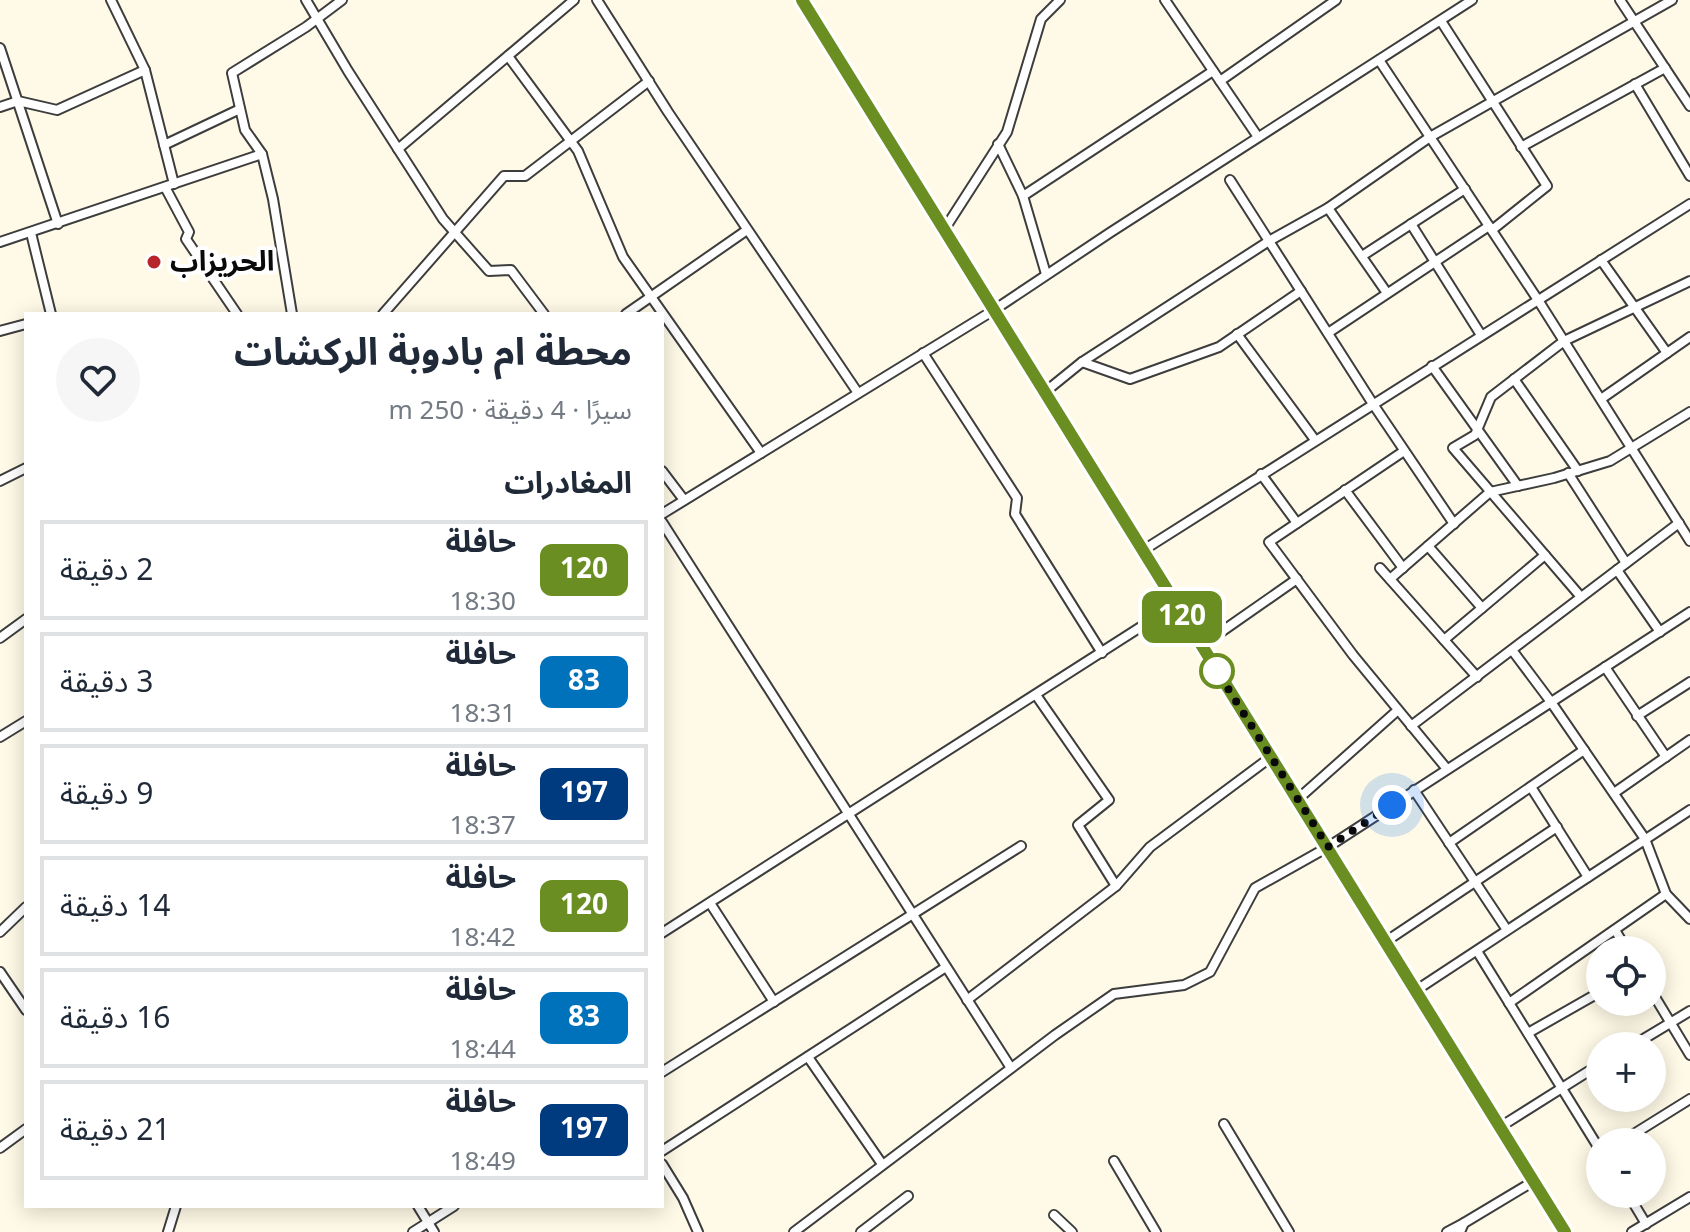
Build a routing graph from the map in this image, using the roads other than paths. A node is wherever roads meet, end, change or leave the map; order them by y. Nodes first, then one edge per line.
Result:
1 (111, 0) edge
2 (306, 0) edge
3 (342, 0) edge
4 (574, 0) edge
5 (597, 0) edge
6 (802, 0) edge
7 (1060, 0) edge
8 (1165, 0) edge
9 (1336, 0) edge
10 (1472, 0) edge
11 (1620, 0) edge
12 (1672, 0) edge
13 (317, 18) junction
14 (1441, 21) junction
15 (1634, 22) junction
16 (0, 48) edge
17 (508, 56) junction
18 (1379, 60) junction
19 (1665, 68) junction
20 (145, 70) junction
21 (1213, 71) junction
22 (649, 81) junction
23 (1220, 81) junction
24 (1635, 84) junction
25 (18, 101) junction
26 (1492, 102) junction
27 (1690, 106) edge
28 (0, 107) edge
29 (240, 109) junction
30 (1258, 137) junction
31 (1430, 137) junction
32 (571, 141) junction
33 (998, 144) junction
34 (164, 145) junction
35 (1521, 147) junction
36 (398, 149) junction
37 (262, 154) junction
38 (1690, 176) edge
39 (1230, 180) dead end
40 (169, 186) junction
41 (1465, 189) junction
42 (1023, 196) junction
43 (1690, 204) edge
44 (1328, 208) junction
45 (58, 224) junction
46 (1411, 224) junction
47 (1490, 228) junction
48 (747, 230) junction
49 (944, 230) junction
50 (31, 233) junction
51 (456, 234) junction
52 (1269, 241) junction
53 (0, 242) edge
54 (1362, 256) junction
55 (1601, 260) junction
56 (1435, 262) junction
57 (1046, 274) junction
58 (1687, 283) edge
59 (1301, 291) junction
60 (1387, 293) junction
61 (1690, 293) edge
62 (651, 297) junction
63 (1538, 300) junction
64 (1634, 308) junction
65 (291, 310) edge
66 (994, 310) junction
67 (51, 312) edge
68 (236, 312) edge
69 (385, 312) edge
70 (542, 312) edge
71 (629, 312) edge
72 (662, 312) edge
73 (664, 315) edge
74 (24, 325) edge
75 (0, 331) edge
76 (1328, 333) junction
77 (1237, 334) junction
78 (1481, 335) junction
79 (1690, 337) edge
80 (1564, 341) junction
81 (923, 353) junction
82 (1667, 353) junction
83 (1082, 362) junction
84 (1432, 366) junction
85 (1514, 379) junction
86 (1045, 392) junction
87 (858, 393) junction
88 (1601, 399) junction
89 (1373, 404) junction
90 (1690, 412) edge
91 (1477, 429) junction
92 (1315, 440) junction
93 (1632, 448) junction
94 (1404, 451) junction
95 (761, 453) junction
96 (24, 469) edge
97 (1573, 472) junction
98 (664, 474) edge
99 (1261, 474) junction
100 (0, 481) edge
101 (1518, 486) junction
102 (1345, 490) junction
103 (1490, 492) junction
104 (684, 500) junction
105 (664, 513) edge
106 (1297, 523) junction
107 (1679, 523) junction
108 (1454, 524) junction
109 (664, 525) edge
110 (1690, 541) edge
111 (1428, 546) junction
112 (1142, 551) junction
113 (1545, 555) junction
114 (1626, 563) junction
115 (1380, 568) dead end
116 (1403, 568) junction
117 (1617, 570) junction
118 (1297, 579) junction
119 (1390, 579) junction
120 (1581, 597) junction
121 (1175, 605) junction
122 (1482, 608) junction
123 (1690, 612) edge
124 (24, 620) edge
125 (1660, 632) junction
126 (0, 638) edge
127 (1444, 640) junction
128 (1201, 646) junction
129 (1512, 650) junction
130 (1102, 653) junction
131 (1605, 667) junction
132 (1477, 677) junction
133 (1690, 683) edge
134 (1036, 695) junction
135 (1551, 702) junction
136 (1398, 710) junction
137 (1637, 716) junction
138 (24, 722) edge
139 (1411, 726) junction
140 (0, 737) edge
141 (1690, 740) edge
142 (1584, 750) junction
143 (1271, 757) junction
144 (1666, 757) junction
145 (1447, 769) junction
146 (1531, 787) junction
147 (1414, 790) junction
148 (1614, 793) junction
149 (1298, 799) junction
150 (1690, 810) edge
151 (849, 814) junction
152 (1557, 827) junction
153 (1645, 839) junction
154 (1449, 843) junction
155 (1021, 846) dead end
156 (1328, 847) junction
157 (1588, 877) junction
158 (1475, 882) junction
159 (1116, 886) junction
160 (1666, 894) junction
161 (710, 903) junction
162 (24, 909) edge
163 (913, 914) junction
164 (1690, 919) edge
165 (1507, 930) junction
166 (1615, 930) junction
167 (0, 932) edge
168 (664, 932) edge
169 (1619, 936) edge
170 (1385, 942) junction
171 (1477, 951) junction
172 (946, 967) junction
173 (0, 972) edge
174 (1415, 991) junction
175 (967, 1000) junction
176 (1586, 1000) edge
177 (774, 1002) junction
178 (1509, 1003) junction
179 (24, 1007) edge
180 (1690, 1011) edge
181 (1666, 1015) edge
182 (1671, 1023) junction
183 (1656, 1032) edge
184 (1528, 1033) junction
185 (1690, 1055) edge
186 (808, 1057) junction
187 (1011, 1068) junction
188 (664, 1071) edge
189 (1586, 1072) edge
190 (1561, 1087) junction
191 (1690, 1099) edge
192 (1224, 1124) dead end
193 (1500, 1127) junction
194 (1586, 1128) edge
195 (1643, 1128) edge
196 (24, 1130) edge
197 (0, 1148) edge
198 (664, 1150) edge
199 (1114, 1161) dead end
200 (882, 1164) junction
201 (664, 1167) edge
202 (1534, 1181) junction
203 (908, 1196) dead end
204 (1690, 1197) edge
205 (175, 1208) edge
206 (419, 1208) edge
207 (451, 1208) edge
208 (1636, 1208) edge
209 (1054, 1215) dead end
210 (428, 1222) junction
211 (1646, 1224) junction
212 (1462, 1228) edge
213 (168, 1232) edge
214 (413, 1232) edge
215 (434, 1232) edge
216 (698, 1232) edge
217 (794, 1232) edge
218 (861, 1232) edge
219 (1072, 1232) edge
220 (1156, 1232) edge
221 (1289, 1232) edge
222 (1447, 1232) edge
223 (1565, 1232) edge
224 (1632, 1232) edge

1 - 20 street
2 - 13 street
3 - 13 street
4 - 17 street
5 - 22 street
6 - 49 main road
7 - 33 street
8 - 21 street
9 - 23 street
10 - 14 street
11 - 15 street
12 - 15 street
13 - 29 street
13 - 36 street
14 - 18 street
14 - 26 street
15 - 19 street
15 - 26 street
16 - 25 street
17 - 32 street
17 - 36 street
18 - 30 street
18 - 31 street
19 - 24 street
19 - 27 street
20 - 25 street
20 - 34 street
21 - 23 street
21 - 42 street
22 - 32 street
22 - 48 street
23 - 30 street
24 - 35 street
24 - 38 street
25 - 28 street
25 - 45 street
26 - 31 street
26 - 35 street
29 - 34 street
29 - 37 street
30 - 57 street
31 - 41 street
31 - 44 street
32 - 51 street
32 - 62 street
33 - 42 street
33 - 49 street
34 - 40 street
35 - 47 street
36 - 51 street
37 - 40 street
37 - 65 street
39 - 52 street
40 - 45 street
40 - 68 street
41 - 46 street
41 - 47 street
42 - 57 street
43 - 55 street
44 - 52 street
44 - 54 street
45 - 50 street
46 - 54 street
46 - 56 street
47 - 56 street
47 - 63 street
48 - 62 street
48 - 87 street
49 - 66 main road
50 - 53 street
50 - 67 street
51 - 69 street
51 - 70 street
52 - 59 street
52 - 83 street
54 - 60 street
55 - 63 street
55 - 64 street
56 - 60 street
56 - 78 street
57 - 66 street
58 - 61 street
58 - 64 street
59 - 76 street
59 - 77 street
60 - 76 street
62 - 71 street
62 - 72 street
63 - 78 street
63 - 80 street
64 - 80 street
64 - 82 street
66 - 81 street
66 - 86 main road
73 - 95 street
74 - 75 street
76 - 89 street
77 - 83 street
77 - 92 street
78 - 84 street
79 - 82 street
80 - 85 street
80 - 88 street
81 - 87 street
81 - 130 street
82 - 88 street
83 - 86 street
84 - 89 street
84 - 91 street
85 - 91 street
85 - 97 street
86 - 112 main road
87 - 95 street
88 - 93 street
89 - 92 street
89 - 94 street
90 - 93 street
91 - 101 street
91 - 103 street
92 - 99 street
93 - 97 street
93 - 107 street
94 - 102 street
94 - 108 street
95 - 104 street
96 - 100 street
97 - 101 street
97 - 114 street
98 - 104 street
99 - 106 street
99 - 112 street
101 - 103 street
102 - 106 street
102 - 116 street
103 - 108 street
103 - 113 street
104 - 105 street
106 - 118 street
107 - 110 street
107 - 114 street
108 - 111 street
109 - 151 street
111 - 116 street
111 - 122 street
112 - 121 main road
113 - 120 street
113 - 122 street
114 - 117 street
115 - 119 street
116 - 119 street
117 - 120 street
117 - 125 street
118 - 128 street
118 - 136 street
119 - 127 street
120 - 129 street
121 - 128 main road
121 - 130 street
122 - 127 street
123 - 125 street
124 - 126 street
125 - 131 street
127 - 132 street
128 - 143 main road
129 - 132 street
129 - 135 street
130 - 134 street
131 - 135 street
131 - 137 street
132 - 139 street
133 - 137 street
134 - 151 street
134 - 159 street
135 - 142 street
135 - 145 street
136 - 139 street
136 - 149 street
137 - 144 street
138 - 140 street
139 - 145 street
141 - 144 street
142 - 146 street
142 - 148 street
143 - 149 main road
143 - 159 street
144 - 148 street
145 - 147 street
146 - 152 street
146 - 154 street
147 - 154 street
147 - 156 street
148 - 153 street
149 - 156 main road
150 - 153 street
151 - 161 street
151 - 163 street
152 - 157 street
152 - 158 street
153 - 157 street
153 - 160 street
154 - 158 street
155 - 163 street
156 - 170 main road
156 - 187 street
157 - 165 street
158 - 165 street
158 - 170 street
159 - 175 street
160 - 164 street
160 - 166 street
161 - 168 street
161 - 177 street
162 - 167 street
163 - 172 street
163 - 177 street
165 - 171 street
166 - 169 street
166 - 178 street
170 - 174 main road
171 - 174 street
171 - 178 street
172 - 175 street
172 - 186 street
173 - 179 street
174 - 193 main road
175 - 187 street
176 - 184 street
177 - 188 street
178 - 184 street
180 - 182 street
181 - 182 street
182 - 183 street
182 - 185 street
184 - 190 street
186 - 198 street
186 - 200 street
187 - 200 street
189 - 190 street
190 - 193 street
190 - 194 street
191 - 195 street
192 - 221 street
193 - 202 main road
196 - 197 street
199 - 220 street
200 - 217 street
201 - 216 street
202 - 212 street
202 - 223 main road
203 - 218 street
204 - 211 street
205 - 213 street
206 - 210 street
207 - 210 street
208 - 211 street
209 - 219 street
210 - 214 street
210 - 215 street
211 - 224 street
212 - 222 street

